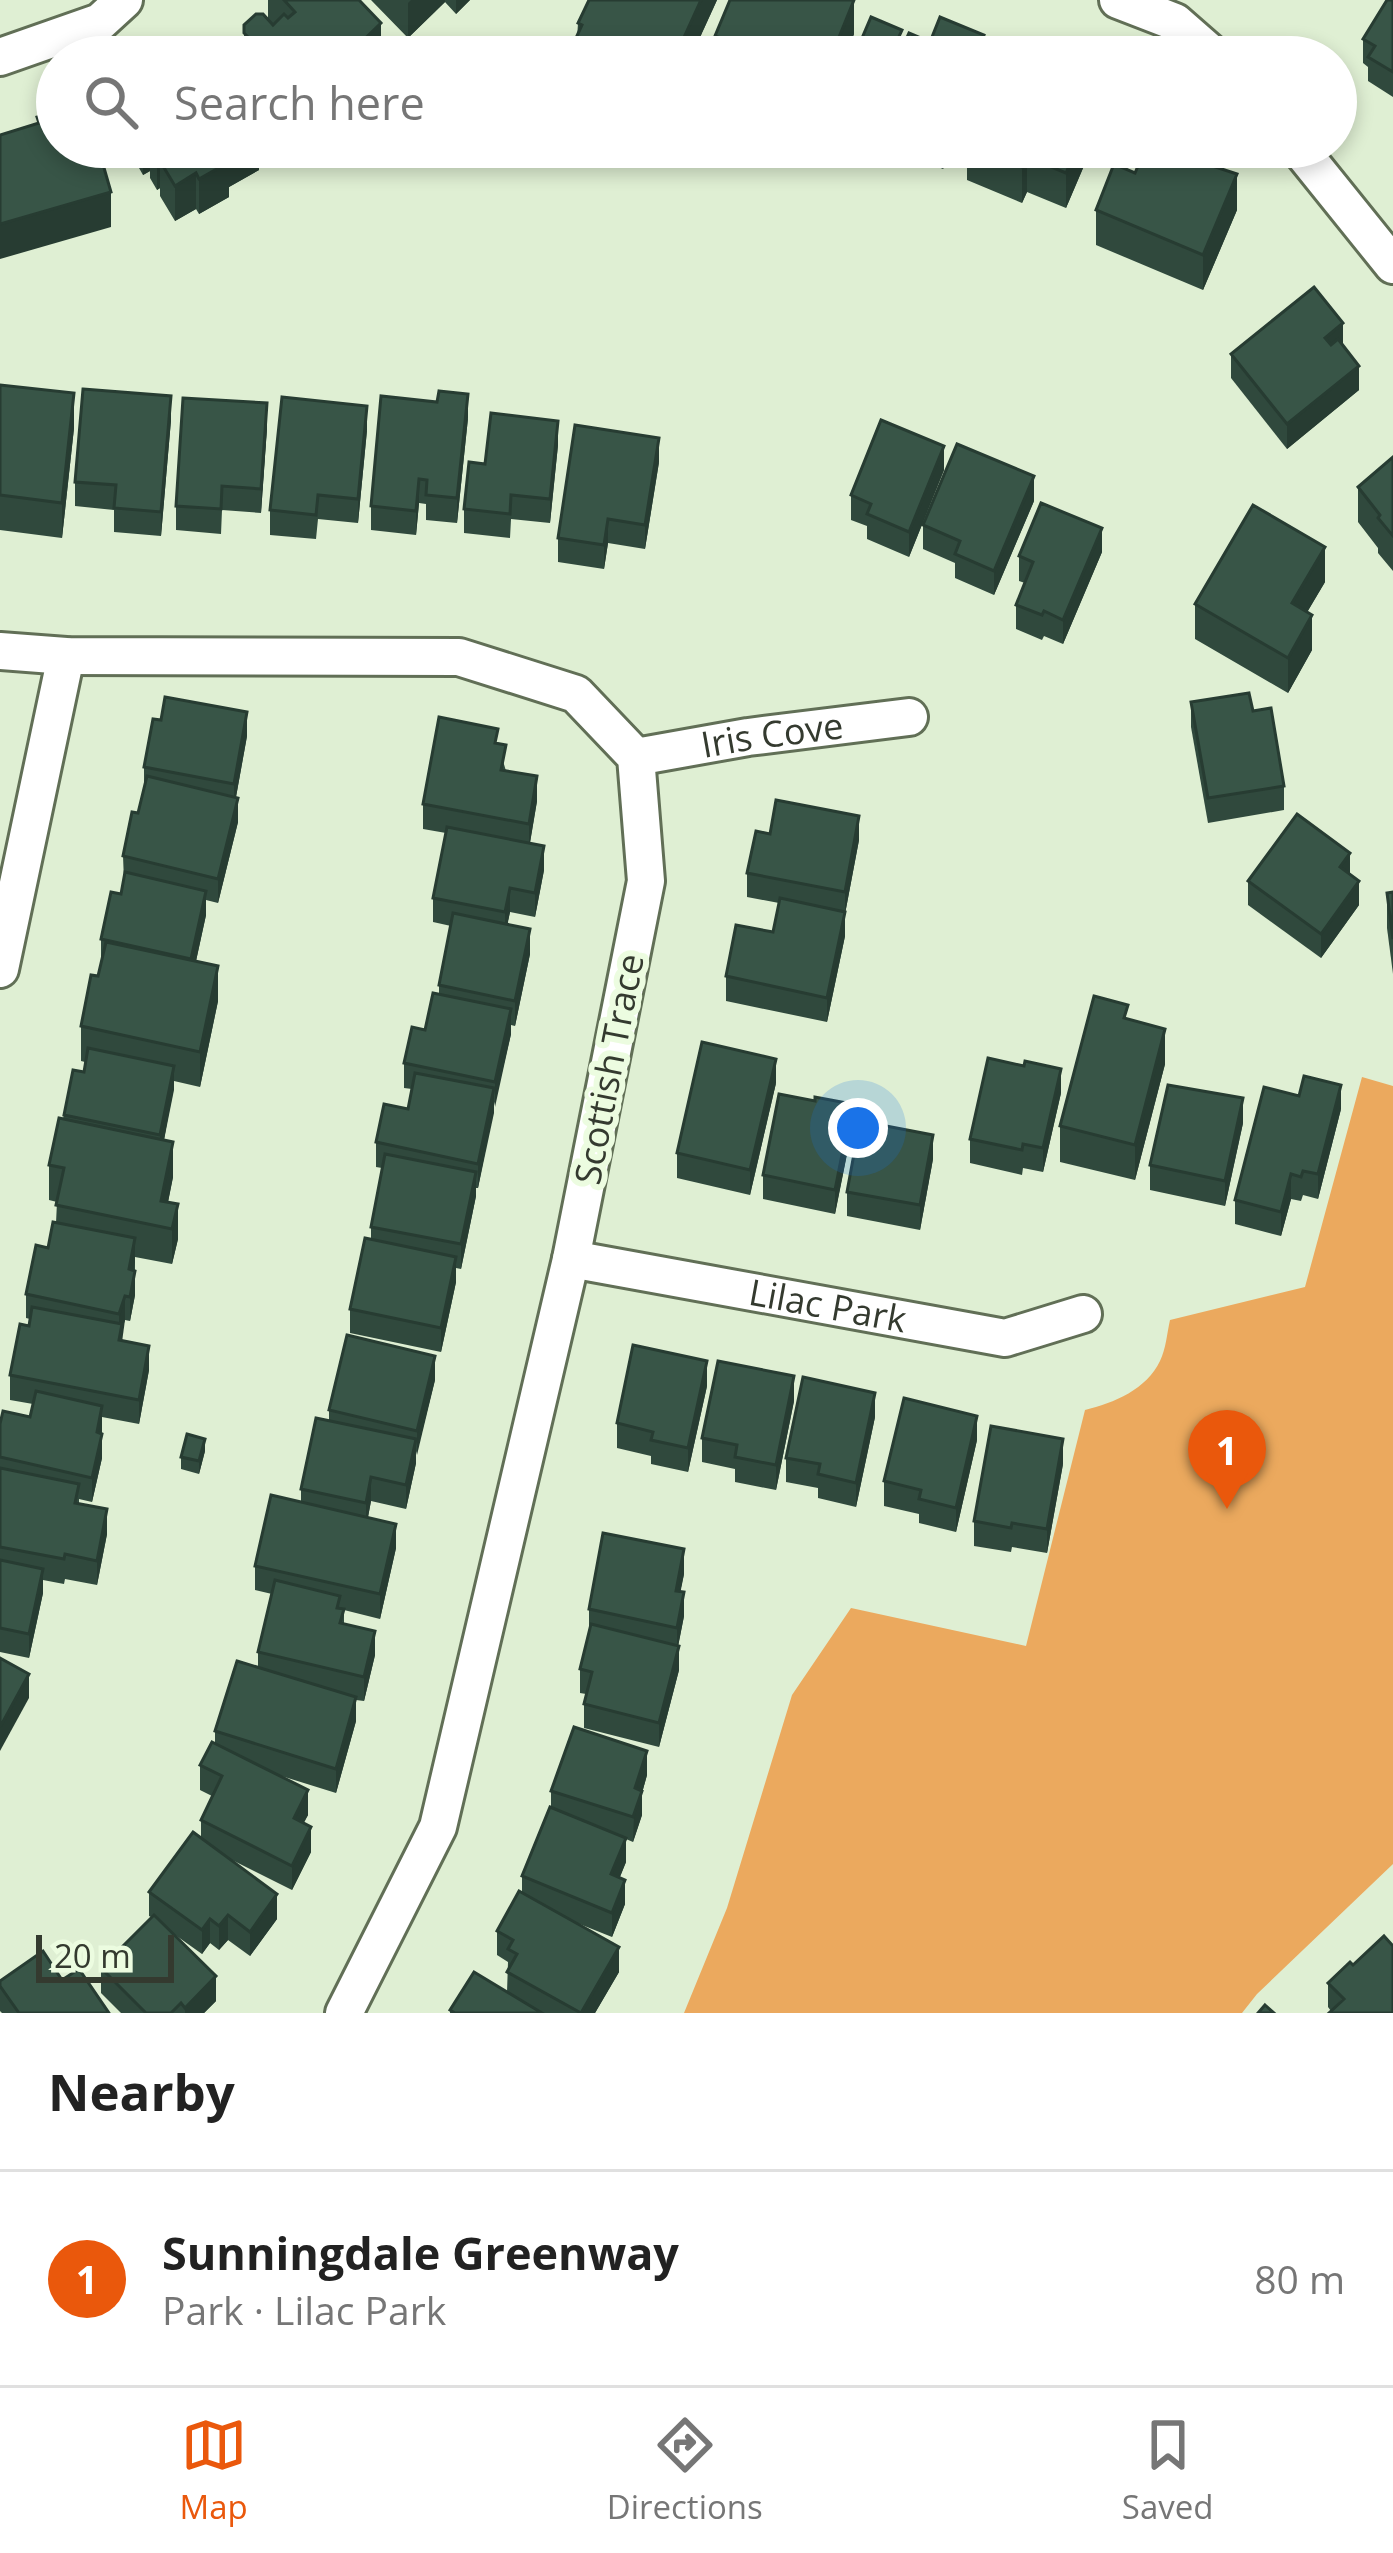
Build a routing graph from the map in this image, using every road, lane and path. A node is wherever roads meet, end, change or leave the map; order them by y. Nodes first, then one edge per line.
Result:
1 (124, 0) edge
2 (1118, 0) edge
3 (59, 36) edge
4 (1191, 36) edge
5 (36, 44) edge
6 (0, 56) edge
7 (1315, 168) edge
8 (1393, 265) edge
9 (0, 651) edge
10 (66, 656) junction
11 (909, 717) dead end
12 (636, 757) junction
13 (0, 969) edge
14 (571, 1258) junction
15 (1083, 1314) dead end
16 (344, 2013) edge

1 - 3 street
2 - 4 street
5 - 6 street
7 - 8 street
9 - 10 street
10 - 12 street
10 - 13 street
11 - 12 street, Iris Cove
12 - 14 street, Scottish Trace
14 - 15 street, Lilac Park
14 - 16 street, Scottish Trace

